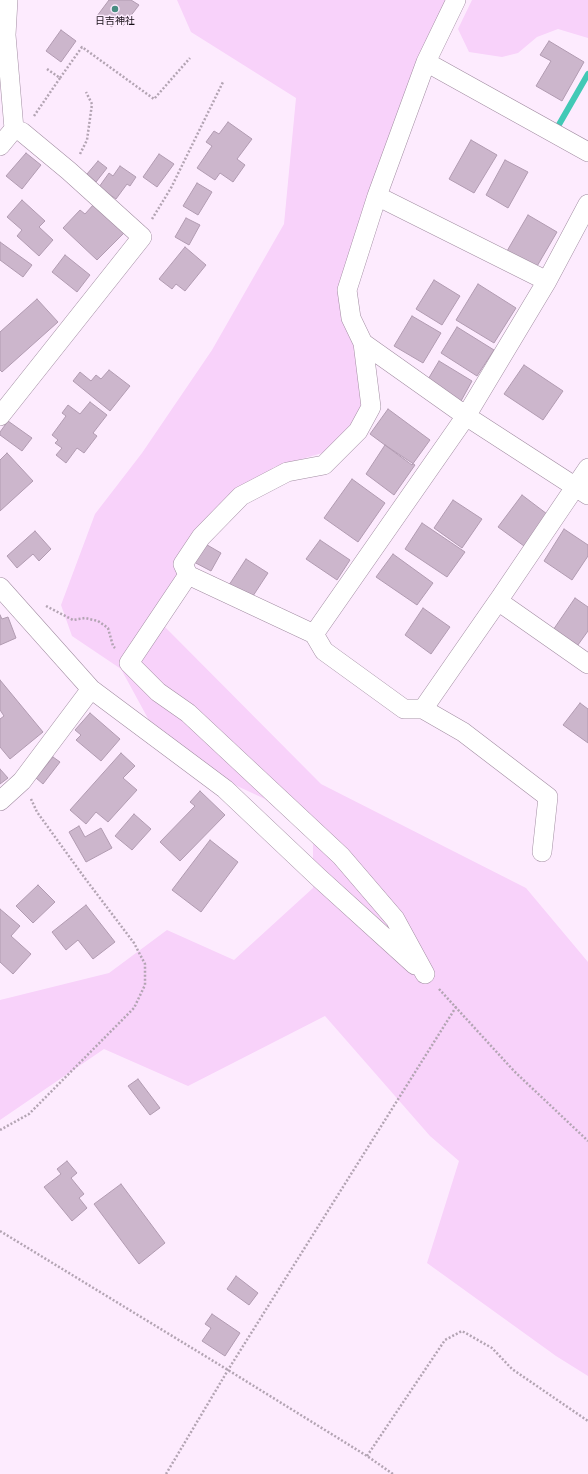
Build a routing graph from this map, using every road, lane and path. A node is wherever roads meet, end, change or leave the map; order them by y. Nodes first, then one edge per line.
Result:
1 (8, 0) edge
2 (456, 0) edge
3 (190, 58) dead end
4 (426, 62) junction
5 (47, 69) dead end
6 (60, 78) junction
7 (223, 82) dead end
8 (86, 92) dead end
9 (18, 131) junction
10 (0, 146) edge
11 (588, 152) edge
12 (69, 171) junction
13 (377, 196) junction
14 (588, 204) edge
15 (142, 237) junction
16 (547, 281) junction
17 (363, 343) junction
18 (0, 416) edge
19 (466, 416) junction
20 (588, 468) edge
21 (582, 490) edge
22 (188, 575) junction
23 (0, 587) edge
24 (498, 601) junction
25 (45, 606) dead end
26 (314, 634) junction
27 (129, 663) junction
28 (588, 664) edge
29 (91, 689) junction
30 (423, 709) junction
31 (22, 781) junction
32 (0, 801) edge
33 (542, 852) dead end
34 (425, 974) junction
35 (456, 1007) junction
36 (0, 1130) edge
37 (588, 1141) edge
38 (0, 1231) edge
39 (228, 1370) junction
40 (588, 1421) edge
41 (367, 1456) junction
42 (166, 1474) edge
43 (392, 1474) edge

1 - 9 street
2 - 4 street
3 - 6 path
4 - 11 street
4 - 13 street
5 - 6 path
6 - 9 path
7 - 15 path
8 - 12 path
9 - 10 street
9 - 12 street
12 - 15 street
13 - 16 street
13 - 17 street
14 - 16 street
15 - 18 street
16 - 19 street
17 - 19 street
17 - 22 street
19 - 21 street
19 - 26 street
20 - 21 street
21 - 24 street
22 - 26 street
22 - 27 street
23 - 29 street
24 - 28 street
24 - 30 street
25 - 27 path
26 - 30 street
27 - 34 street
29 - 31 street
29 - 34 street
30 - 33 street
31 - 32 street
31 - 36 path
34 - 35 path
35 - 37 path
35 - 39 path
38 - 39 path
39 - 41 path
39 - 42 path
40 - 41 path
41 - 43 path

